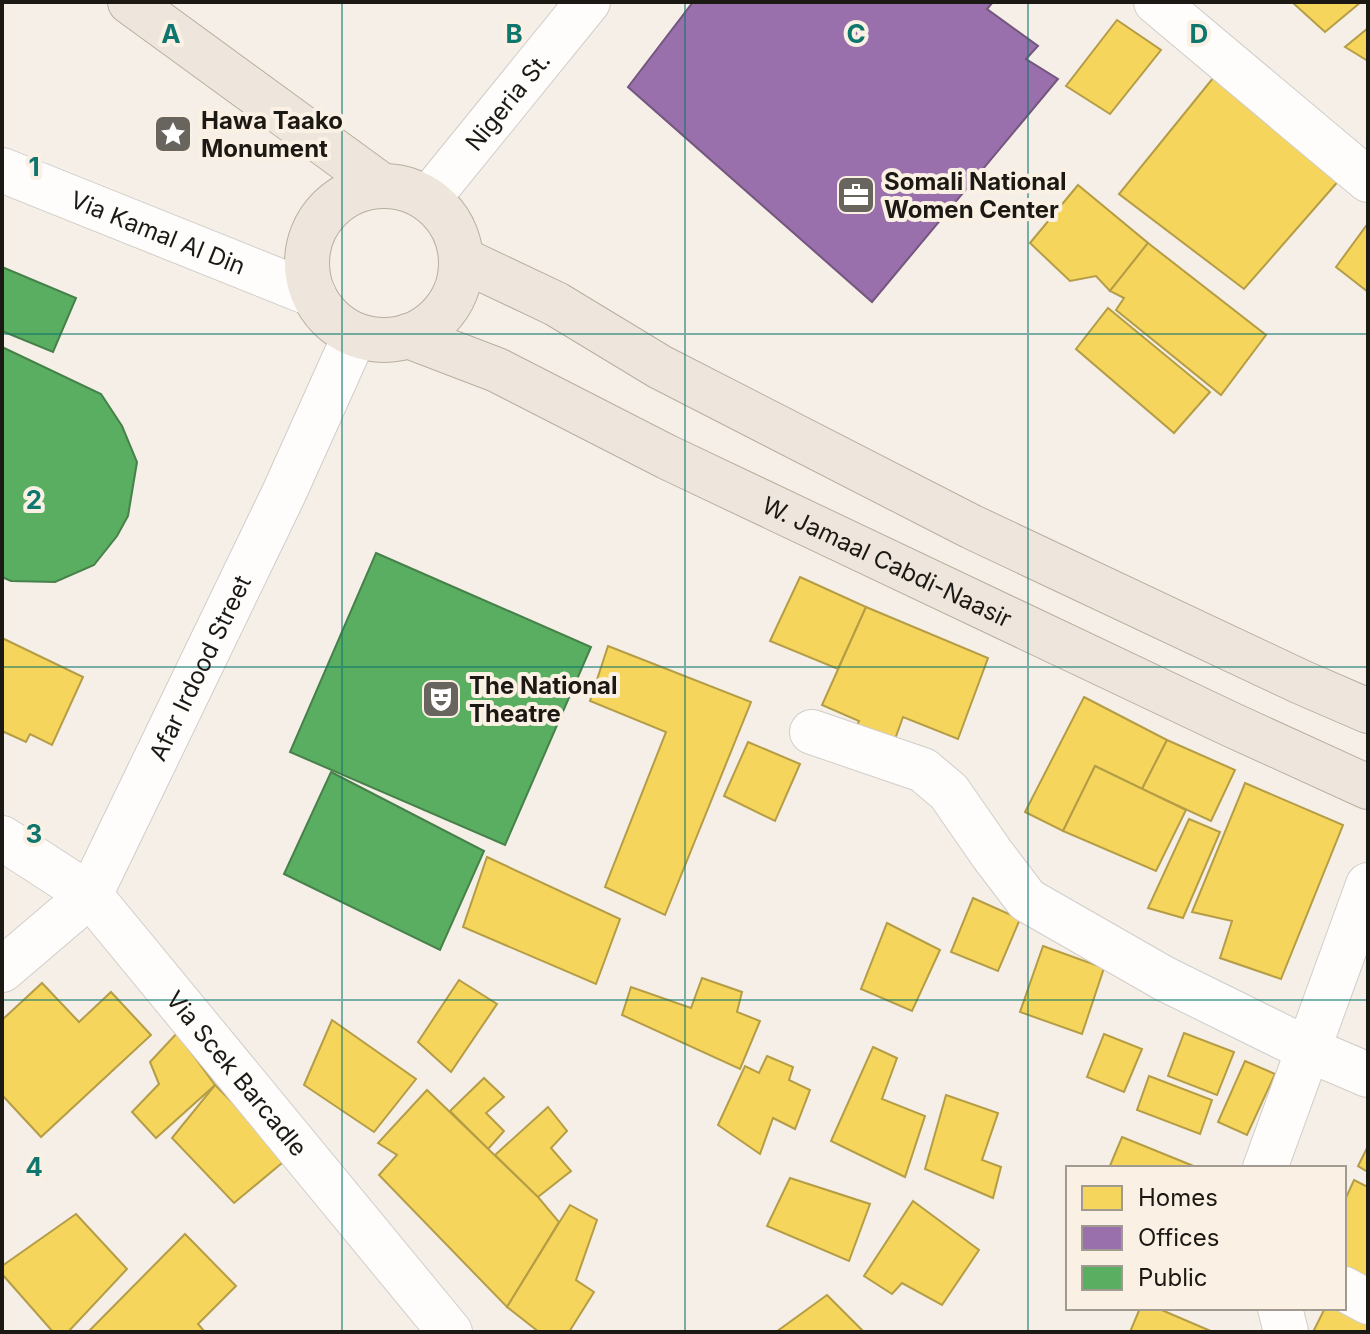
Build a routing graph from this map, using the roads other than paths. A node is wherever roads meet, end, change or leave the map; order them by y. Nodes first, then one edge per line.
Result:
1 (130, 2) edge
2 (588, 2) edge
3 (1156, 2) edge
4 (2, 170) edge
5 (1368, 180) edge
6 (381, 185) junction
7 (428, 199) junction
8 (461, 259) junction
9 (314, 295) junction
10 (355, 335) junction
11 (408, 336) junction
12 (1368, 711) edge
13 (812, 732) dead end
14 (1368, 787) edge
15 (2, 838) edge
16 (1368, 885) edge
17 (90, 895) junction
18 (2, 970) edge
19 (1307, 1049) junction
20 (1368, 1075) edge
21 (1266, 1166) edge
22 (1346, 1290) edge
23 (1368, 1302) edge
24 (1280, 1310) edge
25 (450, 1332) edge
26 (1286, 1332) edge

1 - 6 highway
2 - 7 street, Nigeria St.
3 - 5 street
4 - 9 street, Via Kamal Al Din
6 - 7 highway
6 - 9 highway
7 - 8 highway
8 - 11 highway
8 - 12 highway
9 - 10 highway
10 - 11 highway
10 - 17 street, Afar Irdood Street
11 - 14 highway, W. Jamaal Cabdi-Naasir
13 - 19 street
15 - 17 street, Via Scek Barcadle
16 - 19 street
17 - 18 street, Afar Irdood Street
17 - 25 street, Via Scek Barcadle
19 - 20 street
19 - 21 street
22 - 23 street
24 - 26 street

